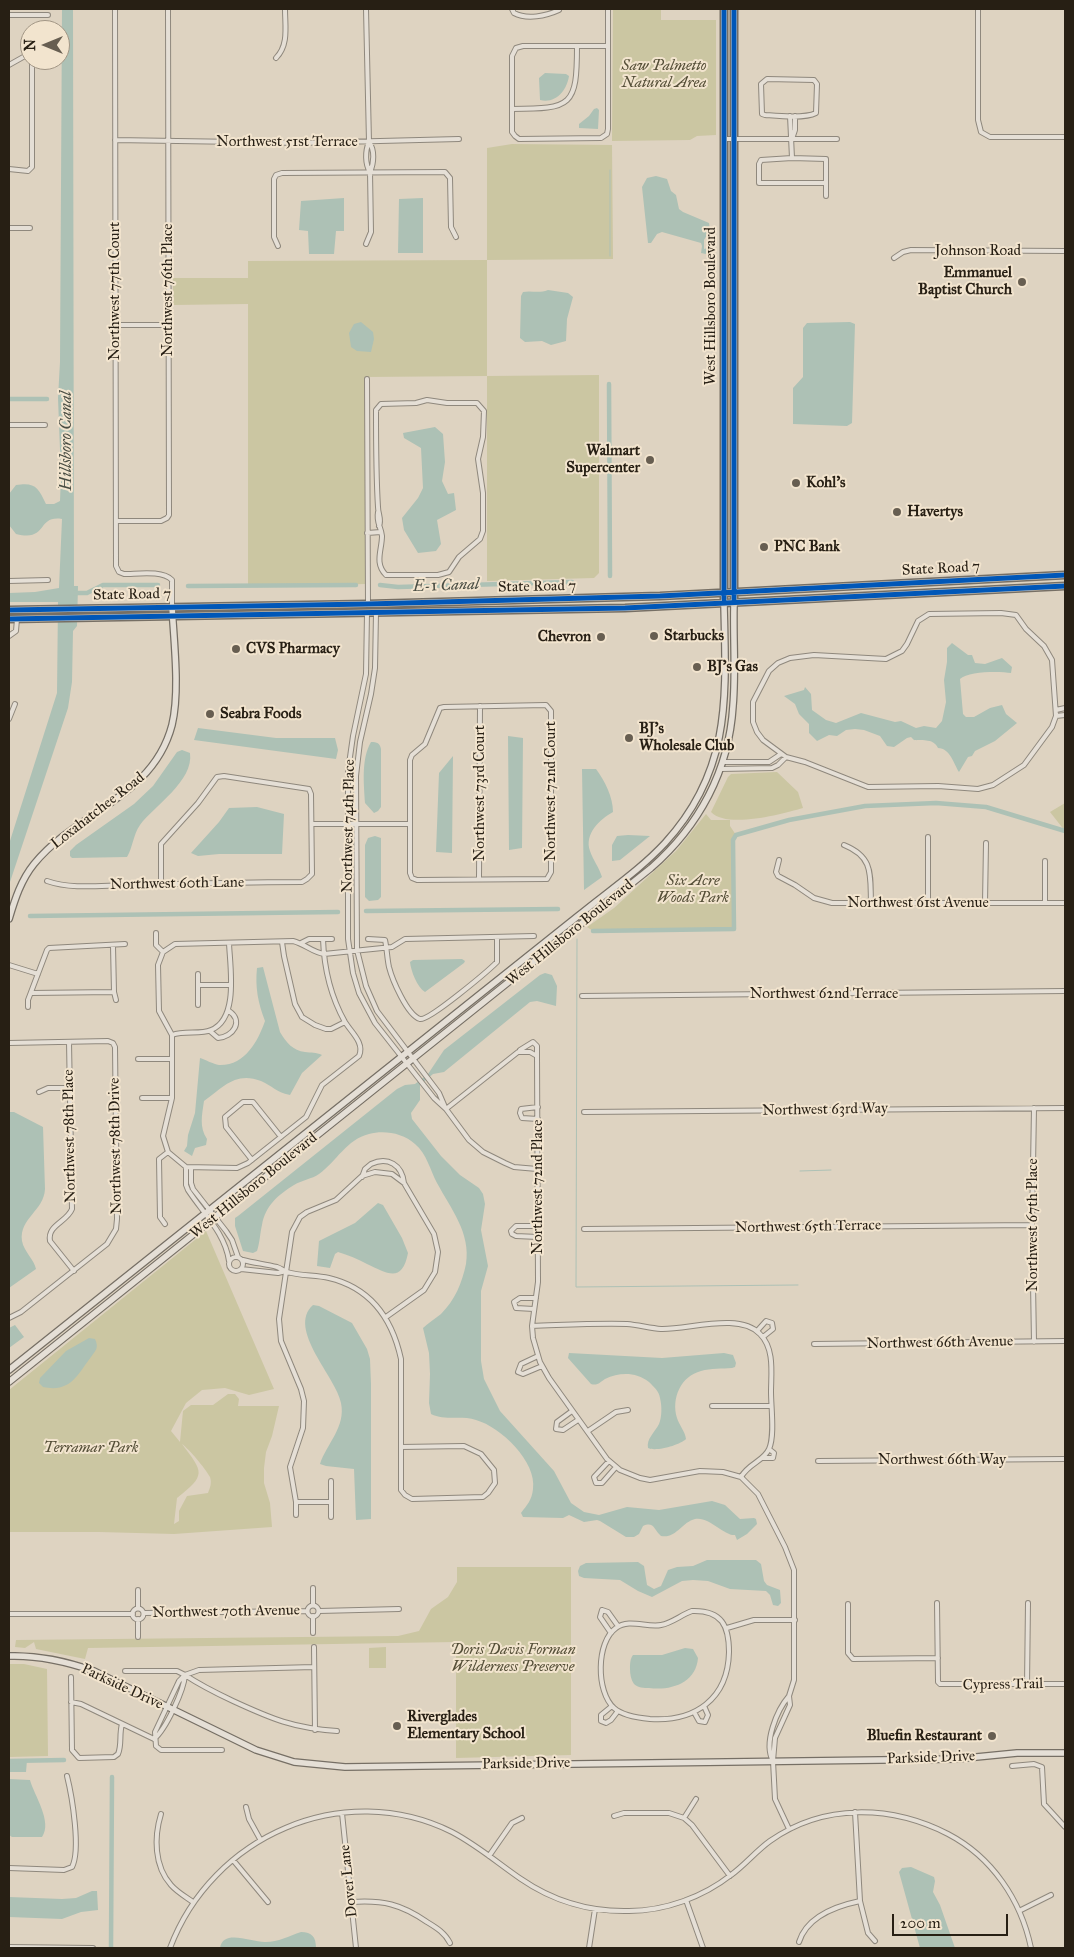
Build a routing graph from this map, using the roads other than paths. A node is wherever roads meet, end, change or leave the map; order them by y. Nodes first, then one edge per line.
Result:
1 (30, 9) edge
2 (115, 9) edge
3 (168, 9) edge
4 (285, 9) edge
5 (366, 9) edge
6 (608, 9) edge
7 (725, 9) edge
8 (734, 9) edge
9 (978, 9) edge
10 (559, 10) dead end
11 (513, 11) edge
12 (9, 15) edge
13 (30, 15) junction
14 (48, 15) dead end
15 (724, 20) junction
16 (734, 24) junction
17 (734, 38) junction
18 (577, 46) junction
19 (608, 46) junction
20 (276, 58) dead end
21 (20, 59) edge
22 (9, 65) edge
23 (31, 70) edge
24 (512, 109) junction
25 (790, 116) junction
26 (796, 116) junction
27 (1065, 137) edge
28 (459, 139) dead end
29 (724, 139) junction
30 (734, 139) junction
31 (792, 139) junction
32 (837, 139) dead end
33 (115, 140) junction
34 (168, 141) junction
35 (369, 142) junction
36 (792, 158) junction
37 (9, 169) edge
38 (370, 172) junction
39 (826, 184) junction
40 (826, 196) dead end
41 (9, 228) edge
42 (30, 228) dead end
43 (723, 236) junction
44 (456, 237) dead end
45 (366, 244) dead end
46 (278, 246) dead end
47 (734, 251) junction
48 (1065, 251) edge
49 (723, 255) junction
50 (894, 258) dead end
51 (734, 291) junction
52 (116, 325) junction
53 (168, 325) junction
54 (367, 379) dead end
55 (724, 413) junction
56 (45, 424) dead end
57 (9, 426) edge
58 (724, 429) junction
59 (734, 434) junction
60 (734, 447) junction
61 (116, 521) junction
62 (367, 527) junction
63 (380, 529) junction
64 (367, 533) junction
65 (1065, 575) edge
66 (48, 580) dead end
67 (9, 581) edge
68 (924, 582) junction
69 (898, 583) junction
70 (1065, 586) edge
71 (734, 592) junction
72 (724, 593) junction
73 (910, 594) junction
74 (880, 595) junction
75 (552, 599) junction
76 (392, 603) junction
77 (368, 604) junction
78 (724, 604) junction
79 (734, 604) junction
80 (172, 607) junction
81 (9, 610) edge
82 (528, 611) junction
83 (367, 613) junction
84 (376, 613) junction
85 (343, 614) junction
86 (173, 617) junction
87 (9, 619) edge
88 (17, 619) junction
89 (9, 636) edge
90 (15, 704) dead end
91 (480, 706) junction
92 (1065, 708) edge
93 (1056, 710) junction
94 (1065, 714) edge
95 (1056, 716) junction
96 (9, 719) edge
97 (781, 754) junction
98 (786, 757) junction
99 (714, 761) junction
100 (758, 762) junction
101 (722, 766) junction
102 (758, 768) junction
103 (312, 824) junction
104 (348, 824) junction
105 (356, 824) junction
106 (410, 824) junction
107 (928, 837) dead end
108 (986, 843) dead end
109 (844, 845) dead end
110 (779, 860) dead end
111 (1045, 861) dead end
112 (479, 879) junction
113 (47, 881) dead end
114 (161, 884) junction
115 (1045, 902) junction
116 (1065, 902) edge
117 (871, 903) junction
118 (928, 903) junction
119 (985, 903) junction
120 (9, 919) edge
121 (156, 933) dead end
122 (534, 936) dead end
123 (497, 937) junction
124 (323, 939) junction
125 (332, 939) dead end
126 (368, 939) dead end
127 (282, 942) junction
128 (229, 943) junction
129 (301, 943) junction
130 (125, 944) dead end
131 (113, 946) junction
132 (386, 948) junction
133 (357, 950) junction
134 (349, 951) junction
135 (163, 952) junction
136 (324, 954) junction
137 (9, 965) edge
138 (38, 974) junction
139 (198, 974) dead end
140 (198, 985) junction
141 (230, 985) junction
142 (1065, 991) edge
143 (114, 992) junction
144 (31, 993) junction
145 (582, 996) dead end
146 (116, 1000) dead end
147 (198, 1005) dead end
148 (28, 1007) dead end
149 (229, 1011) junction
150 (345, 1022) junction
151 (210, 1031) junction
152 (172, 1035) junction
153 (68, 1042) junction
154 (9, 1043) edge
155 (407, 1052) junction
156 (518, 1052) junction
157 (537, 1056) junction
158 (401, 1057) junction
159 (138, 1059) dead end
160 (172, 1059) junction
161 (409, 1062) junction
162 (69, 1088) junction
163 (39, 1092) dead end
164 (439, 1094) junction
165 (142, 1098) dead end
166 (172, 1098) junction
167 (434, 1098) junction
168 (538, 1107) junction
169 (1034, 1108) junction
170 (1065, 1108) edge
171 (446, 1109) junction
172 (584, 1112) dead end
173 (538, 1119) junction
174 (281, 1137) junction
175 (168, 1152) junction
176 (252, 1160) junction
177 (186, 1167) junction
178 (191, 1168) junction
179 (537, 1169) junction
180 (362, 1177) junction
181 (404, 1183) junction
182 (210, 1209) junction
183 (205, 1214) junction
184 (216, 1217) junction
185 (210, 1221) junction
186 (165, 1224) dead end
187 (1032, 1225) junction
188 (538, 1226) junction
189 (584, 1229) dead end
190 (538, 1237) junction
191 (238, 1257) junction
192 (243, 1260) junction
193 (229, 1261) junction
194 (260, 1264) junction
195 (241, 1269) junction
196 (74, 1271) junction
197 (259, 1271) junction
198 (286, 1272) junction
199 (536, 1298) junction
200 (534, 1309) junction
201 (386, 1316) junction
202 (9, 1318) edge
203 (532, 1326) junction
204 (1034, 1342) junction
205 (1065, 1342) edge
206 (814, 1344) dead end
207 (538, 1356) junction
208 (542, 1366) junction
209 (9, 1369) edge
210 (11, 1378) edge
211 (712, 1406) dead end
212 (772, 1406) junction
213 (628, 1410) dead end
214 (572, 1411) junction
215 (578, 1420) junction
216 (588, 1431) junction
217 (401, 1447) junction
218 (769, 1449) junction
219 (763, 1458) junction
220 (1065, 1459) edge
221 (818, 1460) dead end
222 (608, 1461) junction
223 (616, 1467) junction
224 (740, 1477) junction
225 (331, 1481) dead end
226 (296, 1502) junction
227 (331, 1502) junction
228 (296, 1515) dead end
229 (331, 1516) dead end
230 (313, 1588) dead end
231 (138, 1590) dead end
232 (937, 1603) dead end
233 (1028, 1603) dead end
234 (848, 1604) dead end
235 (313, 1605) junction
236 (138, 1608) junction
237 (399, 1609) dead end
238 (307, 1610) junction
239 (319, 1610) junction
240 (144, 1613) junction
241 (9, 1614) edge
242 (133, 1614) junction
243 (313, 1616) junction
244 (138, 1620) junction
245 (795, 1620) junction
246 (617, 1627) junction
247 (727, 1628) junction
248 (313, 1633) dead end
249 (611, 1633) junction
250 (138, 1637) dead end
251 (314, 1647) dead end
252 (9, 1656) edge
253 (938, 1658) junction
254 (314, 1667) junction
255 (125, 1671) dead end
256 (184, 1674) junction
257 (71, 1677) dead end
258 (1065, 1684) edge
259 (1027, 1685) junction
260 (176, 1686) junction
261 (182, 1689) junction
262 (789, 1696) junction
263 (71, 1702) junction
264 (781, 1707) junction
265 (169, 1708) junction
266 (702, 1708) junction
267 (787, 1710) junction
268 (694, 1712) junction
269 (776, 1720) junction
270 (782, 1722) junction
271 (122, 1724) junction
272 (156, 1728) junction
273 (314, 1730) junction
274 (162, 1731) junction
275 (337, 1731) dead end
276 (154, 1739) junction
277 (222, 1750) dead end
278 (1065, 1752) edge
279 (773, 1761) junction
280 (1012, 1766) dead end
281 (67, 1776) dead end
282 (696, 1798) dead end
283 (246, 1807) dead end
284 (855, 1812) junction
285 (342, 1813) junction
286 (161, 1814) dead end
287 (614, 1816) dead end
288 (522, 1818) dead end
289 (684, 1818) junction
290 (1065, 1827) edge
291 (789, 1830) junction
292 (260, 1839) junction
293 (489, 1856) junction
294 (233, 1860) junction
295 (9, 1868) edge
296 (730, 1876) junction
297 (1051, 1895) dead end
298 (686, 1900) junction
299 (860, 1901) junction
300 (193, 1902) junction
301 (268, 1902) dead end
302 (352, 1902) junction
303 (595, 1909) junction
304 (1019, 1911) junction
305 (875, 1941) dead end
306 (799, 1942) dead end
307 (450, 1943) dead end
308 (9, 1947) edge
309 (93, 1948) edge
310 (170, 1948) edge
311 (356, 1948) edge
312 (589, 1948) edge
313 (703, 1948) edge
314 (1031, 1948) edge

1 - 13 street
2 - 33 street, Northwest 77th Court
3 - 34 street, Northwest 76th Place
4 - 20 street
5 - 35 street
6 - 19 street
7 - 15 main road, West Hillsboro Boulevard
7 - 16 main road
8 - 16 main road, West Hillsboro Boulevard
9 - 27 street
10 - 11 street
12 - 13 street
13 - 14 street
15 - 17 main road
15 - 29 main road, West Hillsboro Boulevard
16 - 17 main road, West Hillsboro Boulevard
17 - 30 main road, West Hillsboro Boulevard
18 - 19 street
18 - 24 street
18 - 24 street
19 - 24 street
21 - 22 street
23 - 37 street
25 - 26 street
25 - 26 street
25 - 31 street
26 - 31 street
28 - 35 street, Northwest 51st Terrace
29 - 30 street
29 - 43 main road, West Hillsboro Boulevard
30 - 31 street
30 - 47 main road, West Hillsboro Boulevard
31 - 32 street
31 - 36 street
33 - 34 street, Northwest 51st Terrace
33 - 52 street, Northwest 77th Court
34 - 35 street, Northwest 51st Terrace
34 - 53 street, Northwest 76th Place
35 - 38 street
36 - 39 street
36 - 39 street
38 - 44 street
38 - 45 street
38 - 46 street
39 - 40 street
41 - 42 street
43 - 47 main road
43 - 49 main road, West Hillsboro Boulevard
47 - 51 main road, West Hillsboro Boulevard
48 - 50 street, Johnson Road
49 - 51 main road
49 - 55 main road, West Hillsboro Boulevard
51 - 59 main road, West Hillsboro Boulevard
52 - 53 street
52 - 61 street, Northwest 77th Court
53 - 61 street, Northwest 76th Place
54 - 62 street
55 - 58 main road, West Hillsboro Boulevard
55 - 59 main road
56 - 57 street
58 - 60 main road
58 - 72 main road, West Hillsboro Boulevard
59 - 60 main road, West Hillsboro Boulevard
60 - 71 main road, West Hillsboro Boulevard
61 - 80 street, Northwest 77th Court
62 - 63 street
62 - 64 street
63 - 63 street
63 - 64 street
64 - 77 street
65 - 68 main road, State Road 7
66 - 67 street
68 - 69 main road, State Road 7
68 - 73 main road
69 - 71 main road, State Road 7
69 - 74 main road
70 - 73 main road, State Road 7
71 - 72 main road, State Road 7
71 - 79 main road, West Hillsboro Boulevard
72 - 75 main road, State Road 7
72 - 78 main road, West Hillsboro Boulevard
73 - 74 main road, State Road 7
74 - 79 main road, State Road 7
75 - 76 main road, State Road 7
75 - 82 main road
76 - 77 main road, State Road 7
76 - 83 main road
77 - 80 main road, State Road 7
77 - 85 main road
78 - 79 main road, State Road 7
78 - 82 main road, State Road 7
78 - 99 street, West Hillsboro Boulevard
79 - 101 street, West Hillsboro Boulevard
80 - 81 main road, State Road 7
80 - 86 street, Loxahatchee Road
82 - 84 main road, State Road 7
83 - 84 main road, State Road 7
83 - 85 main road, State Road 7
83 - 104 street, Northwest 74th Place
84 - 105 street, Northwest 74th Place
85 - 86 main road, State Road 7
86 - 88 main road, State Road 7
86 - 120 street, Loxahatchee Road
87 - 88 main road, State Road 7
88 - 89 street
90 - 96 street
91 - 106 street
91 - 112 street, Northwest 73rd Court
91 - 112 street, Northwest 72nd Court
92 - 93 street
93 - 95 street
93 - 97 street
94 - 95 street
95 - 98 street
97 - 98 street
97 - 100 street
98 - 102 street
99 - 101 street
99 - 155 street, West Hillsboro Boulevard
100 - 101 street
100 - 102 street
101 - 102 street
101 - 161 street, West Hillsboro Boulevard
103 - 104 street
103 - 114 street, Northwest 60th Lane
103 - 114 street
104 - 105 street
104 - 134 street, Northwest 74th Place
105 - 106 street
105 - 133 street, Northwest 74th Place
106 - 112 street
107 - 118 street
108 - 119 street
109 - 117 street
110 - 117 street, Northwest 61st Avenue
111 - 115 street
113 - 114 street, Northwest 60th Lane
115 - 116 street, Northwest 61st Avenue
115 - 119 street, Northwest 61st Avenue
117 - 118 street, Northwest 61st Avenue
118 - 119 street, Northwest 61st Avenue
121 - 135 street
122 - 123 street
123 - 132 street
123 - 132 street
124 - 125 street
124 - 129 street
124 - 136 street
126 - 132 street
127 - 128 street
127 - 129 street
127 - 150 street
128 - 135 street
128 - 141 street
129 - 136 street
130 - 131 street
131 - 138 street
131 - 143 street
132 - 133 street
133 - 134 street
133 - 155 street, Northwest 74th Place
134 - 136 street
134 - 158 street, Northwest 74th Place
135 - 152 street
136 - 150 street
137 - 138 street
138 - 144 street
139 - 140 street
140 - 141 street
140 - 147 street
141 - 149 street
142 - 145 street, Northwest 62nd Terrace
143 - 144 street
143 - 146 street
144 - 148 street
149 - 151 street
149 - 151 street
150 - 174 street
151 - 152 street
152 - 160 street
153 - 154 street
153 - 162 street, Northwest 78th Place
153 - 196 street, Northwest 78th Drive
155 - 158 street, West Hillsboro Boulevard
155 - 161 street, Northwest 74th Place
156 - 157 street
156 - 157 street
156 - 171 street
157 - 168 street, Northwest 72nd Place
158 - 161 street, Northwest 74th Place
158 - 182 street, West Hillsboro Boulevard
159 - 160 street
160 - 166 street
161 - 164 street
161 - 167 street
161 - 184 street, West Hillsboro Boulevard
162 - 163 street
162 - 196 street, Northwest 78th Place
164 - 167 street
164 - 171 street
165 - 166 street
166 - 175 street
167 - 171 street
168 - 173 street, Northwest 72nd Place
168 - 173 street
169 - 170 street, Northwest 63rd Way
169 - 172 street, Northwest 63rd Way
169 - 187 street, Northwest 67th Place
171 - 179 street
173 - 179 street, Northwest 72nd Place
174 - 176 street
174 - 176 street
175 - 177 street
175 - 186 street
176 - 178 street
177 - 178 street
177 - 183 street
178 - 182 street
179 - 188 street, Northwest 72nd Place
180 - 181 street
180 - 181 street
180 - 198 street
181 - 201 street
182 - 183 street, West Hillsboro Boulevard
182 - 184 street
183 - 185 street
183 - 209 street, West Hillsboro Boulevard
184 - 185 street, West Hillsboro Boulevard
184 - 191 street
185 - 193 street
185 - 210 street, West Hillsboro Boulevard
187 - 189 street, Northwest 65th Terrace
187 - 204 street, Northwest 67th Place
188 - 190 street, Northwest 72nd Place
188 - 190 street
190 - 199 street, Northwest 72nd Place
191 - 192 street
191 - 193 street
192 - 194 street
192 - 195 street
193 - 195 street
194 - 197 street
194 - 198 street
195 - 197 street
196 - 202 street, Northwest 78th Drive
197 - 198 street
198 - 201 street
198 - 226 street
199 - 200 street, Northwest 72nd Place
199 - 200 street
200 - 203 street, Northwest 72nd Place
201 - 217 street
203 - 207 street, Northwest 72nd Place
203 - 212 street
204 - 205 street, Northwest 66th Avenue
204 - 206 street, Northwest 66th Avenue
207 - 208 street, Northwest 72nd Place
207 - 208 street
208 - 214 street, Northwest 72nd Place
209 - 210 street
211 - 212 street
212 - 218 street
213 - 216 street
214 - 215 street, Northwest 72nd Place
214 - 215 street
215 - 216 street, Northwest 72nd Place
216 - 222 street, Northwest 72nd Place
217 - 217 street
218 - 219 street
218 - 219 street
219 - 224 street
220 - 221 street, Northwest 66th Way
222 - 223 street, Northwest 72nd Place
222 - 223 street
223 - 224 street, Northwest 72nd Place
224 - 245 street
225 - 227 street
226 - 227 street
226 - 228 street
227 - 229 street
230 - 235 street
231 - 236 street
232 - 253 street
233 - 259 street
234 - 253 street
235 - 238 street
235 - 239 street
236 - 240 street
236 - 242 street
237 - 239 street, Northwest 70th Avenue
238 - 240 street, Northwest 70th Avenue
238 - 243 street
239 - 243 street
240 - 244 street
241 - 242 street, Northwest 70th Avenue
242 - 244 street
243 - 248 street
244 - 250 street
245 - 247 street
245 - 262 street
246 - 247 street
246 - 249 street
246 - 249 street
247 - 266 street
249 - 268 street
251 - 254 street
252 - 265 street, Parkside Drive
253 - 259 street, Cypress Trail
254 - 256 street
254 - 273 street
255 - 256 street
256 - 260 street
256 - 261 street
256 - 273 street
257 - 263 street
258 - 259 street, Cypress Trail
260 - 261 street
260 - 265 street
261 - 265 street
262 - 264 street
262 - 267 street
263 - 271 street
263 - 271 street
264 - 267 street
264 - 269 street
265 - 272 street
265 - 274 street
265 - 279 street, Parkside Drive
266 - 268 street
266 - 268 street
267 - 270 street
269 - 270 street
269 - 279 street
270 - 279 street
271 - 276 street
272 - 274 street
272 - 276 street
273 - 275 street
274 - 276 street
276 - 277 street
278 - 279 street, Parkside Drive
279 - 291 street
280 - 290 street
281 - 295 street
282 - 289 street
283 - 292 street
284 - 291 street
284 - 299 street
284 - 304 street
285 - 292 street
285 - 293 street
285 - 302 street, Dover Lane
286 - 300 street
287 - 289 street
288 - 293 street
289 - 296 street
291 - 296 street
292 - 294 street
293 - 303 street
294 - 300 street
294 - 301 street
296 - 298 street
297 - 304 street
298 - 303 street
298 - 313 street
299 - 305 street
299 - 306 street
300 - 310 street
302 - 307 street
302 - 311 street, Dover Lane
303 - 312 street
304 - 314 street
308 - 309 street

